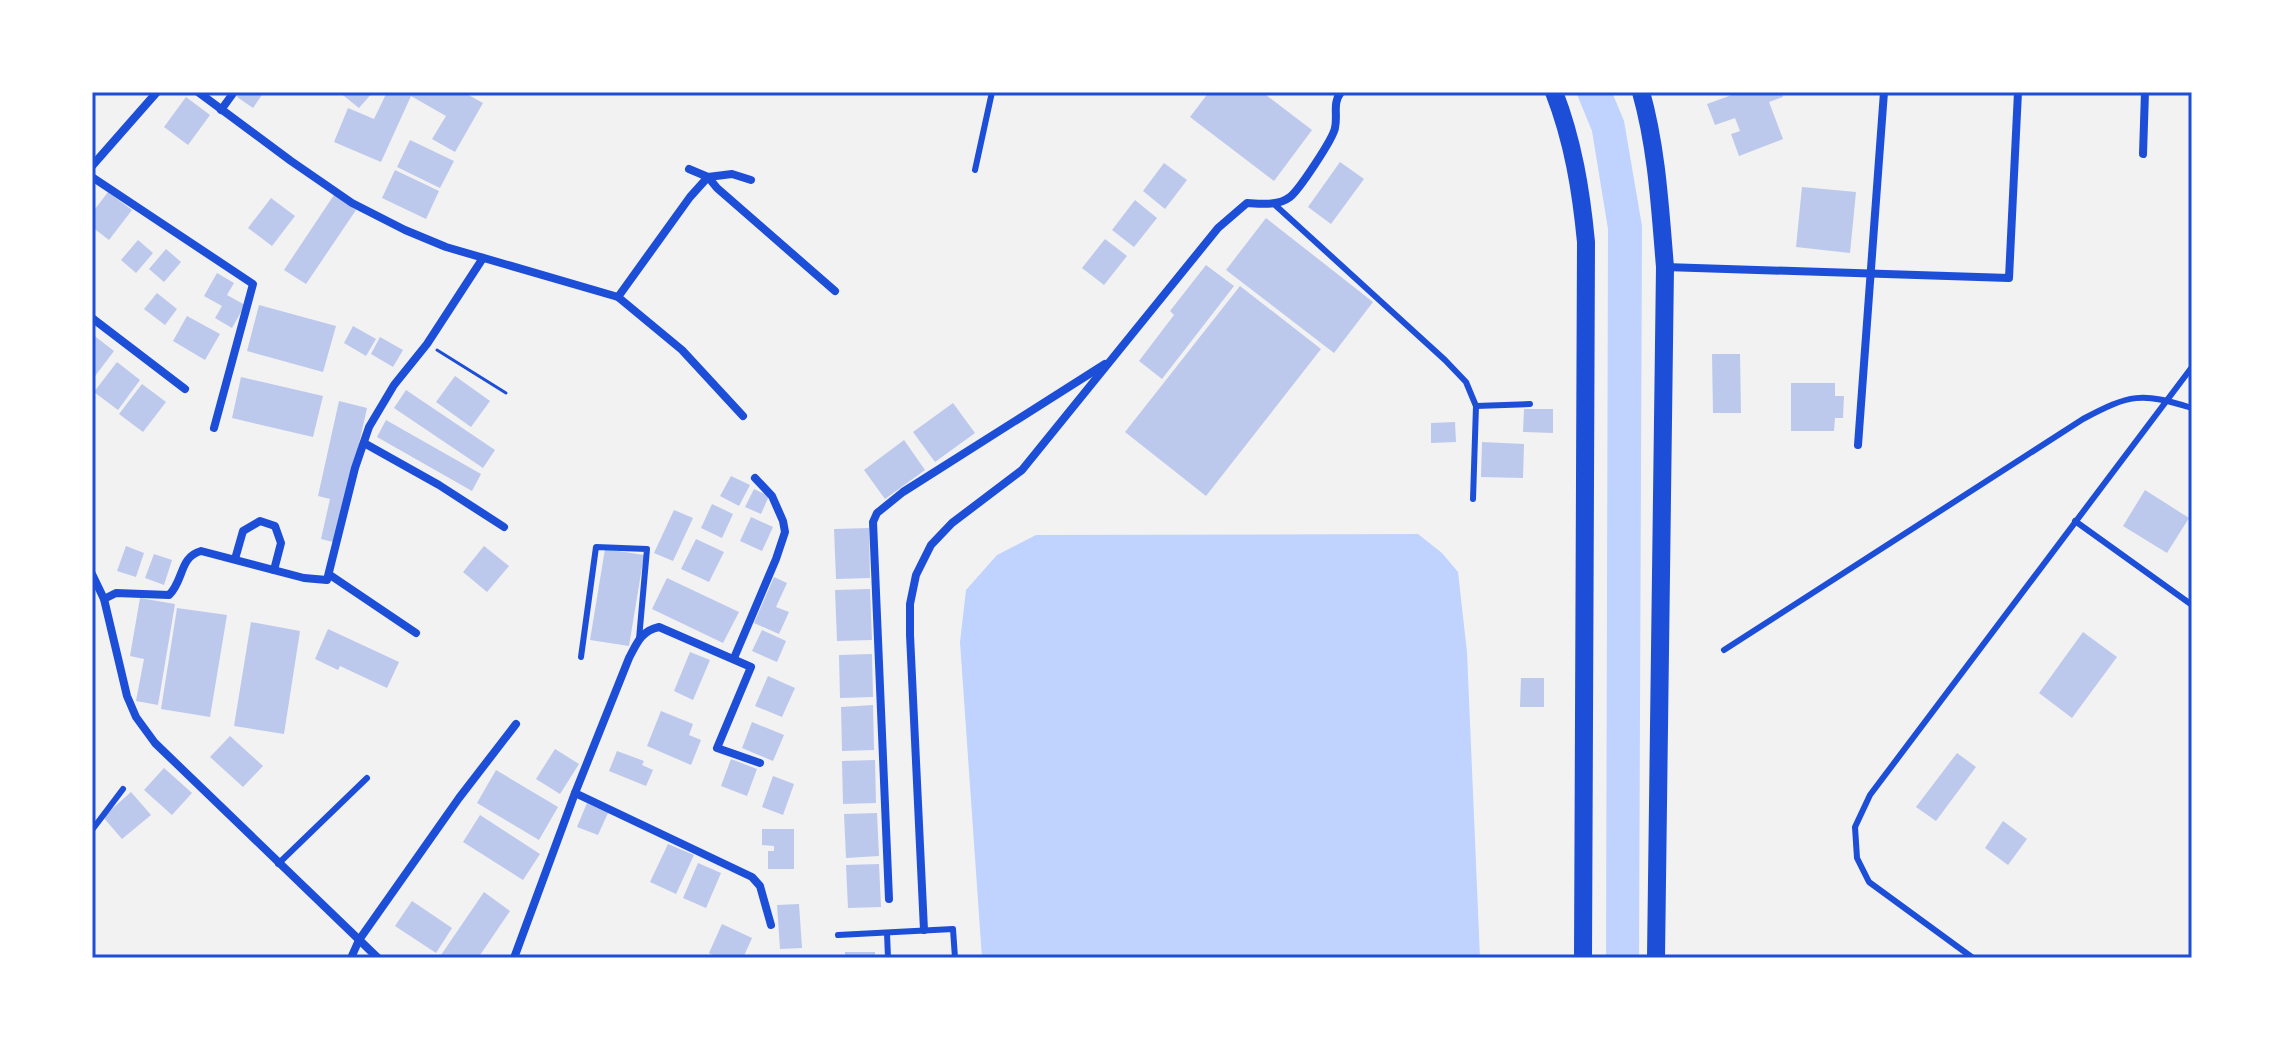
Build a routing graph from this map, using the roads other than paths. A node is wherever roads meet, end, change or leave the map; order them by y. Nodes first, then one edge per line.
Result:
1 (157, 92) edge
2 (198, 92) edge
3 (234, 92) edge
4 (992, 92) edge
5 (1341, 92) edge
6 (1554, 92) edge
7 (1641, 92) edge
8 (1884, 92) edge
9 (2018, 92) edge
10 (2145, 92) edge
11 (221, 110) junction
12 (2143, 154) dead end
13 (92, 166) edge
14 (689, 169) dead end
15 (975, 170) dead end
16 (92, 177) edge
17 (708, 177) junction
18 (751, 180) dead end
19 (1274, 204) junction
20 (483, 258) junction
21 (1665, 267) junction
22 (1873, 274) junction
23 (835, 291) dead end
24 (618, 297) junction
25 (92, 318) edge
26 (1112, 359) junction
27 (2192, 367) edge
28 (185, 389) dead end
29 (2168, 401) junction
30 (1530, 404) dead end
31 (1476, 406) junction
32 (2192, 408) edge
33 (743, 416) dead end
34 (214, 428) dead end
35 (364, 443) junction
36 (1858, 445) dead end
37 (755, 478) dead end
38 (1473, 499) dead end
39 (2075, 521) junction
40 (504, 527) dead end
41 (235, 559) junction
42 (274, 570) junction
43 (92, 574) edge
44 (330, 575) junction
45 (104, 599) junction
46 (2192, 605) edge
47 (416, 633) dead end
48 (639, 639) junction
49 (1724, 650) dead end
50 (581, 657) dead end
51 (734, 658) junction
52 (516, 724) dead end
53 (760, 763) dead end
54 (367, 778) dead end
55 (123, 789) dead end
56 (575, 793) junction
57 (92, 830) edge
58 (278, 864) junction
59 (889, 899) dead end
60 (771, 925) dead end
61 (924, 930) junction
62 (887, 933) junction
63 (838, 935) dead end
64 (359, 940) junction
65 (351, 958) edge
66 (378, 958) edge
67 (514, 958) edge
68 (888, 958) edge
69 (955, 958) edge
70 (1583, 958) edge
71 (1656, 958) edge
72 (1973, 958) edge

1 - 13 street
2 - 11 street
3 - 11 street
4 - 15 lane
5 - 19 street
6 - 70 main road
7 - 21 main road
8 - 22 street
9 - 22 street
10 - 12 street
11 - 20 street
14 - 17 street
16 - 34 street
17 - 18 street
17 - 23 street
17 - 24 street
19 - 26 street
19 - 31 lane
20 - 24 street
20 - 35 street
21 - 22 street
21 - 71 main road
22 - 36 street
24 - 33 street
25 - 28 street
26 - 59 street
26 - 61 street
27 - 29 lane
29 - 32 lane
29 - 39 lane
29 - 49 lane
30 - 31 lane
31 - 38 lane
35 - 40 street
35 - 44 street
37 - 51 street
39 - 46 lane
39 - 72 lane
41 - 42 street
41 - 42 street
41 - 45 street
42 - 44 street
43 - 45 street
44 - 47 street
45 - 58 street
48 - 50 lane
48 - 51 street
48 - 56 street
51 - 53 street
52 - 64 street
54 - 58 lane
55 - 57 lane
56 - 60 street
56 - 67 street
58 - 64 street
61 - 62 lane
61 - 69 lane
62 - 63 lane
62 - 68 lane
64 - 65 street
64 - 66 street

